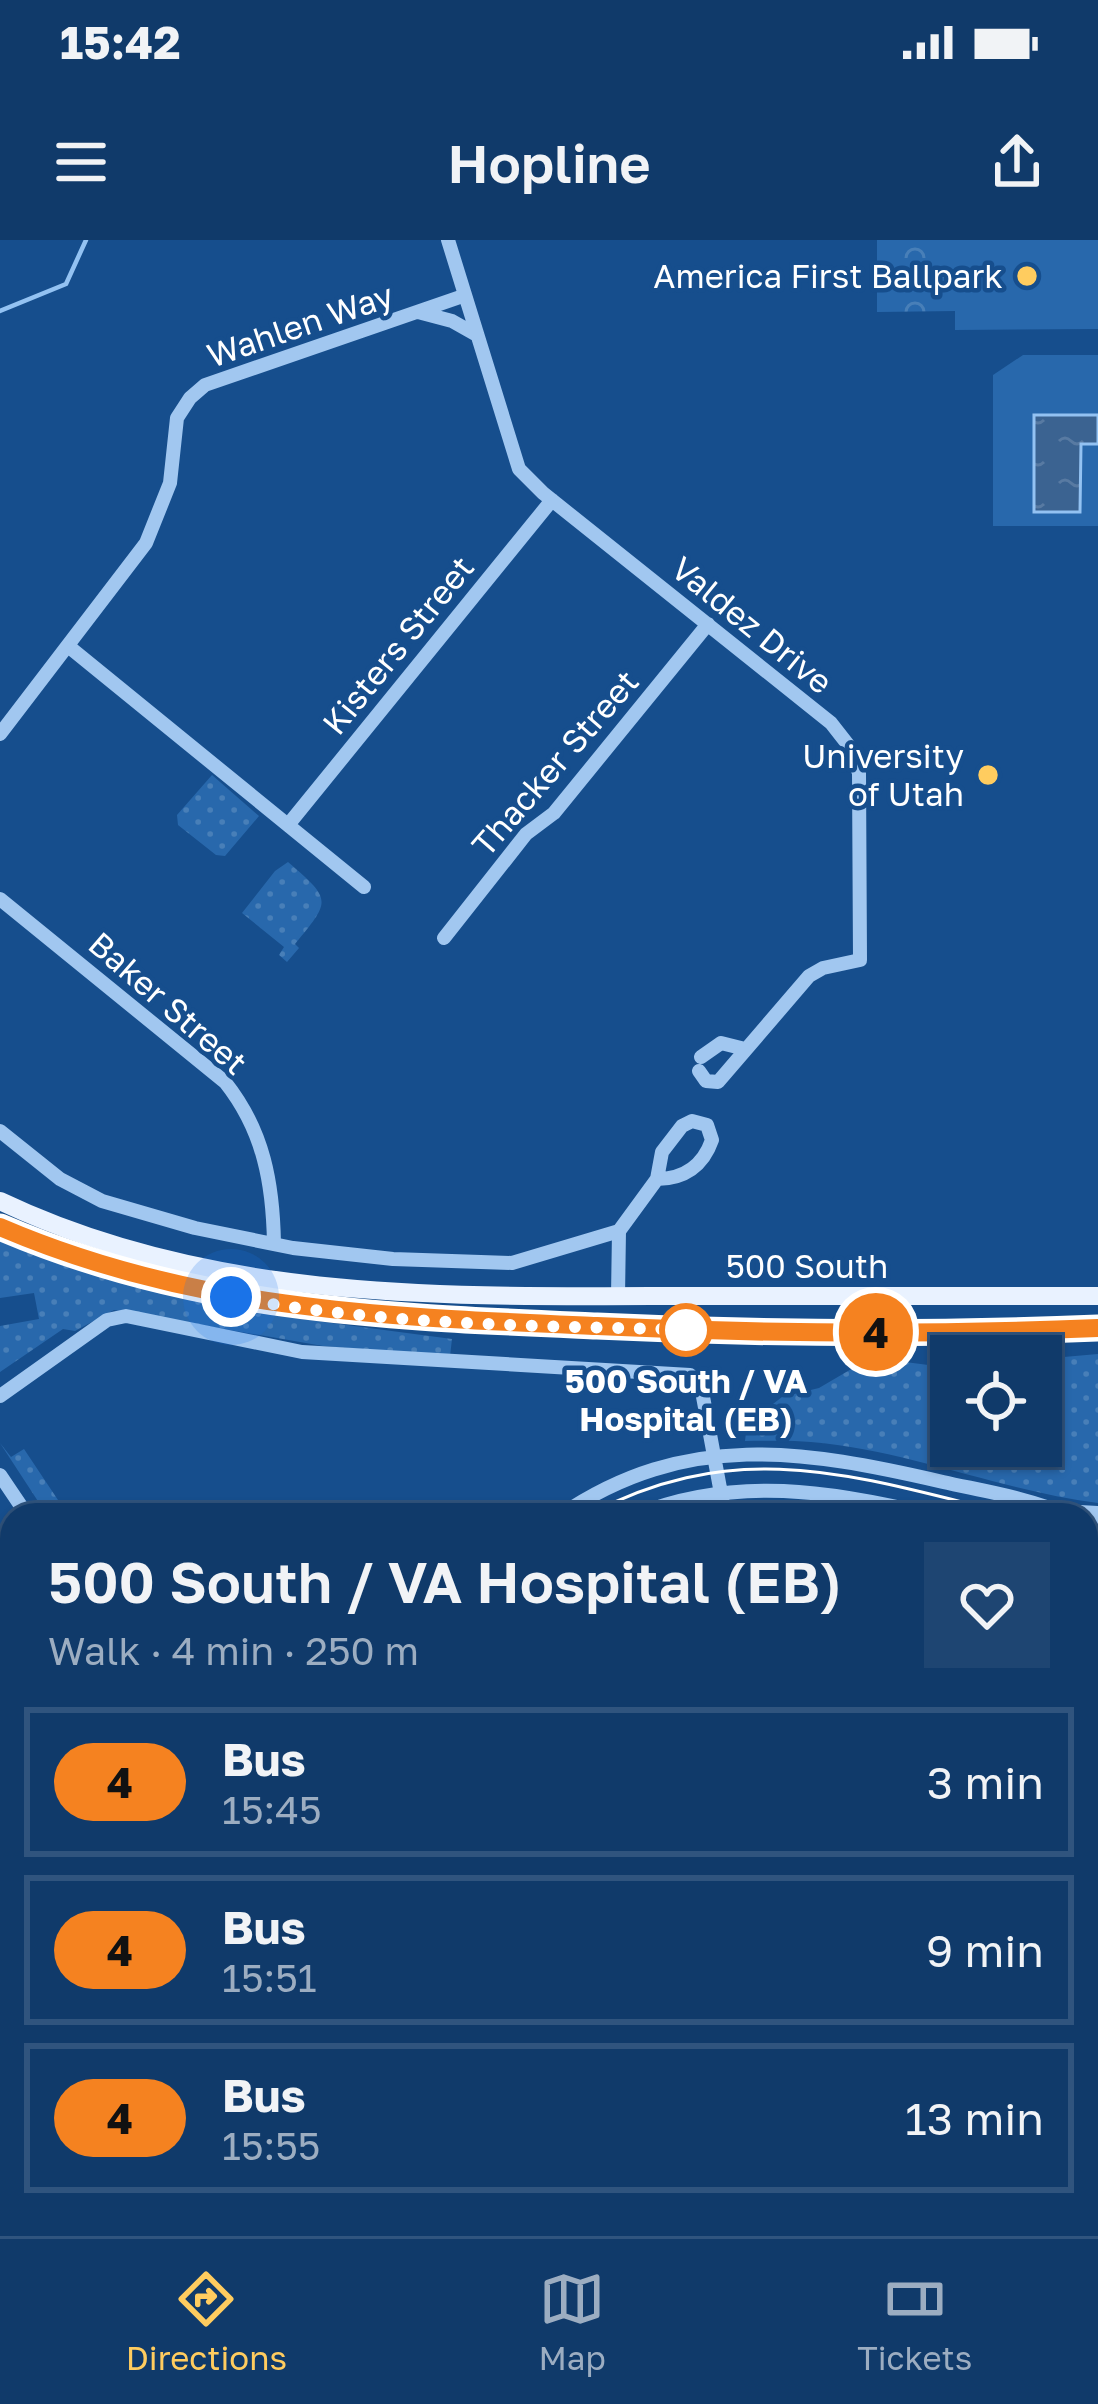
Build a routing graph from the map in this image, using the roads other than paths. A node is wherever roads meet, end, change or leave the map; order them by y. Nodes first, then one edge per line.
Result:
1 (448, 240) edge
2 (463, 296) junction
3 (418, 312) junction
4 (475, 334) junction
5 (552, 500) junction
6 (708, 624) junction
7 (68, 646) junction
8 (0, 734) edge
9 (288, 825) junction
10 (364, 887) dead end
11 (0, 898) edge
12 (444, 938) dead end
13 (745, 1049) junction
14 (0, 1131) edge
15 (657, 1179) junction
16 (0, 1201) edge
17 (0, 1227) edge
18 (619, 1232) junction
19 (274, 1244) junction
20 (618, 1296) junction
21 (1098, 1296) edge
22 (602, 1327) junction
23 (1098, 1328) edge
24 (0, 1396) edge
25 (715, 1463) junction
26 (0, 1475) edge
27 (721, 1492) junction
28 (19, 1503) edge
29 (581, 1503) edge
30 (668, 1503) edge
31 (723, 1503) edge
32 (873, 1503) edge
33 (1020, 1503) edge

1 - 2 street, Valdez Drive
2 - 3 street, Wahlen Way
2 - 4 street, Valdez Drive
3 - 4 street
3 - 7 street, Wahlen Way
4 - 5 street, Valdez Drive
5 - 6 street, Valdez Drive
5 - 9 street, Kisters Street
6 - 12 street, Thacker Street
6 - 13 street, Valdez Drive
7 - 8 street, Wahlen Way
7 - 9 street
9 - 10 street
11 - 19 street, Baker Street
13 - 13 street, Valdez Drive
14 - 19 street
15 - 15 street
15 - 18 street
16 - 20 main road, 500 South
17 - 22 main road, 500 South
18 - 19 street
18 - 20 street
20 - 21 main road, 500 South
20 - 22 main road
22 - 23 main road, 500 South
24 - 25 street
25 - 27 street
25 - 29 street
25 - 33 street
26 - 28 street
27 - 30 street
27 - 31 street
27 - 32 street

